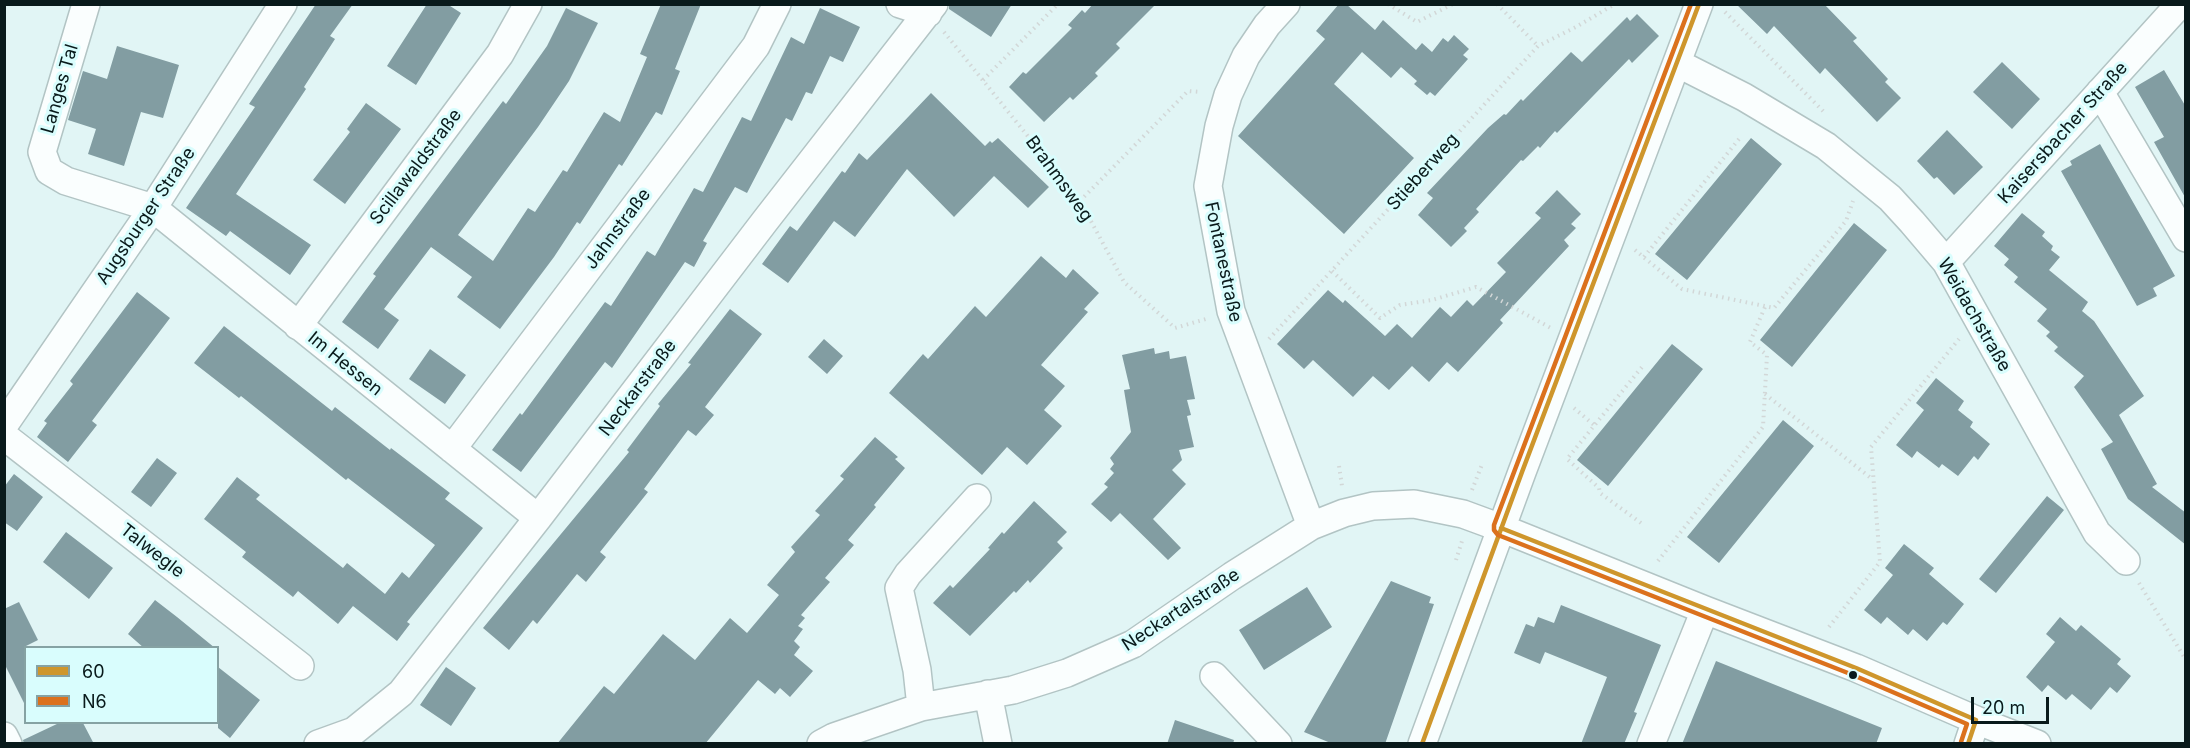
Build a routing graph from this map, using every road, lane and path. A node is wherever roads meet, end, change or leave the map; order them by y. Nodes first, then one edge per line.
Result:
1 (86, 4) edge
2 (283, 4) edge
3 (528, 4) edge
4 (777, 4) edge
5 (900, 4) edge
6 (1058, 4) edge
7 (1286, 4) edge
8 (1388, 4) edge
9 (1453, 4) edge
10 (1497, 4) edge
11 (1615, 4) edge
12 (2180, 4) edge
13 (1710, 7) edge
14 (931, 9) edge
15 (1538, 46) junction
16 (1677, 63) junction
17 (983, 80) junction
18 (2100, 93) junction
19 (1228, 94) junction
20 (1830, 118) dead end
21 (1739, 139) dead end
22 (1861, 175) junction
23 (1080, 201) junction
24 (153, 208) junction
25 (1614, 232) junction
26 (2186, 238) edge
27 (1644, 257) junction
28 (1946, 262) junction
29 (1332, 272) junction
30 (1765, 307) junction
31 (1231, 311) junction
32 (1977, 317) junction
33 (298, 326) junction
34 (1572, 340) junction
35 (1248, 361) junction
36 (1642, 367) dead end
37 (1765, 394) junction
38 (4, 426) edge
39 (4, 436) edge
40 (452, 449) junction
41 (1872, 479) junction
42 (978, 498) dead end
43 (538, 518) junction
44 (1641, 523) dead end
45 (1311, 526) junction
46 (1501, 528) junction
47 (1658, 561) dead end
48 (2126, 561) joint
49 (1705, 610) junction
50 (1829, 627) dead end
51 (2186, 660) edge
52 (300, 666) dead end
53 (1214, 676) dead end
54 (988, 694) junction
55 (921, 706) junction
56 (1972, 732) edge
57 (4, 736) edge
58 (8, 744) edge
59 (318, 744) edge
60 (821, 744) edge
61 (998, 744) edge
62 (1278, 744) edge
63 (1422, 744) edge
64 (1651, 744) edge
65 (2037, 744) edge

1 - 24 street, Langes Tal
2 - 24 street, Augsburger Straße
3 - 33 street, Scillawaldstraße
4 - 40 street, Jahnstraße
5 - 14 street
6 - 17 path
7 - 19 street, Fontanestraße
8 - 9 path
10 - 15 path
11 - 15 path, Stieberweg
12 - 18 street, Kaisersbacher Straße
13 - 16 street
13 - 20 path
14 - 17 path, Brahmsweg
14 - 43 street, Neckarstraße
15 - 29 path, Stieberweg
16 - 22 street, Weidachstraße
16 - 25 street
17 - 23 path, Brahmsweg
18 - 26 street
18 - 28 street, Kaisersbacher Straße
19 - 23 path
19 - 31 street, Fontanestraße
21 - 27 path
22 - 28 street, Weidachstraße
22 - 30 path
23 - 31 path, Brahmsweg
24 - 33 street, Im Hessen
24 - 38 street, Augsburger Straße
25 - 27 path
25 - 34 street
27 - 30 path
28 - 32 street, Weidachstraße
29 - 34 path
29 - 35 path, Stieberweg
30 - 37 path
31 - 35 street, Fontanestraße
32 - 41 path
32 - 48 street, Weidachstraße
33 - 40 street, Im Hessen
34 - 46 street
35 - 45 street, Fontanestraße
36 - 44 path
37 - 41 path
37 - 47 path
39 - 52 street, Talwegle
40 - 43 street, Im Hessen
41 - 50 path
42 - 55 street
43 - 59 street, Neckarstraße
45 - 46 street, Neckartalstraße
45 - 54 street, Neckartalstraße
46 - 49 street, Neckartalstraße
46 - 63 street
48 - 51 path
49 - 56 street, Neckartalstraße
49 - 64 street
53 - 62 street
54 - 55 street, Neckartalstraße
54 - 61 street
55 - 60 street, Neckartalstraße
56 - 65 street, Neckartalstraße
57 - 58 street

